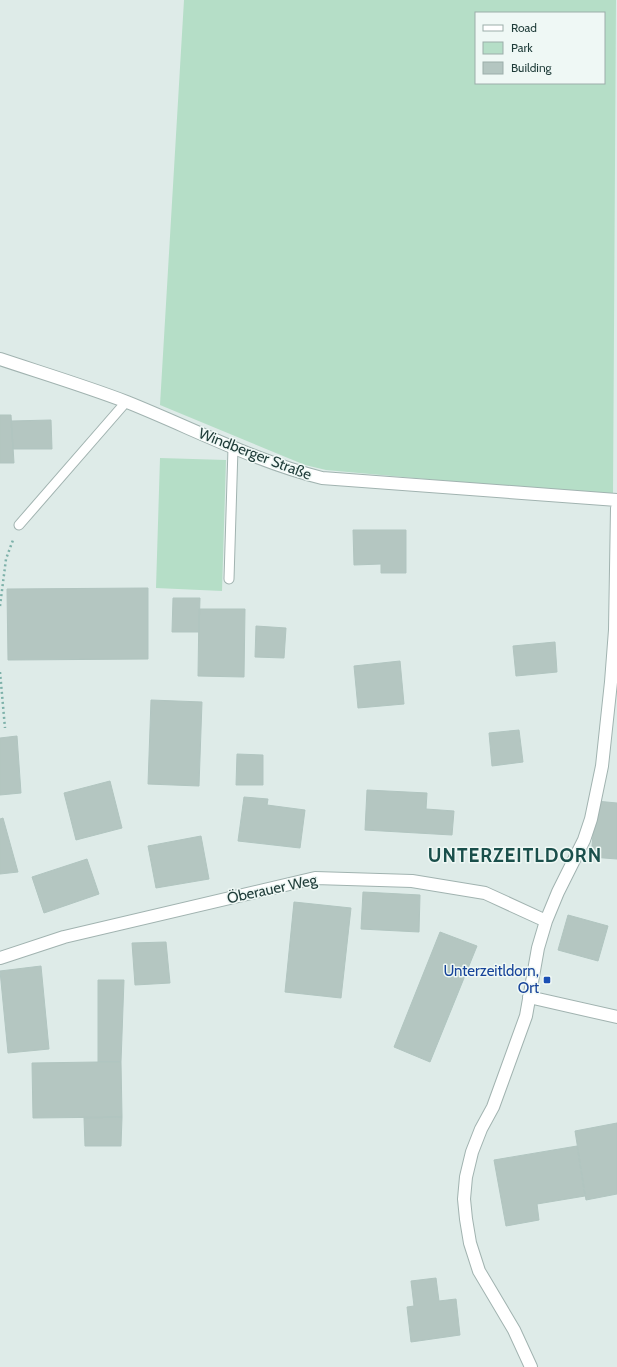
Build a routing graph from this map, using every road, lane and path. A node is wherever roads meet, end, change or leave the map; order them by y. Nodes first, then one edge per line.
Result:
1 (0, 359) edge
2 (126, 402) junction
3 (234, 448) junction
4 (617, 500) edge
5 (617, 508) edge
6 (19, 525) joint
7 (229, 579) dead end
8 (0, 606) edge
9 (0, 672) edge
10 (612, 715) edge
11 (5, 728) dead end
12 (546, 921) junction
13 (0, 958) edge
14 (529, 997) junction
15 (617, 1018) edge
16 (531, 1367) edge

1 - 2 street, Windberger Straße
2 - 3 street, Windberger Straße
2 - 6 lane
3 - 4 street, Windberger Straße
3 - 7 lane
5 - 10 street
6 - 8 path
9 - 11 path
10 - 12 street
12 - 13 street, Öberauer Weg
12 - 14 street
14 - 15 street
14 - 16 street

